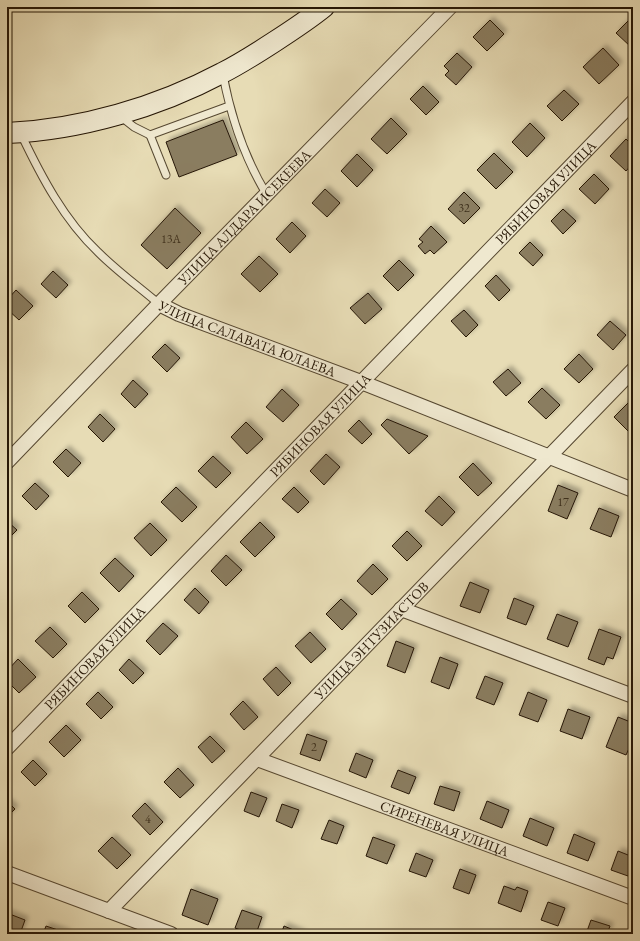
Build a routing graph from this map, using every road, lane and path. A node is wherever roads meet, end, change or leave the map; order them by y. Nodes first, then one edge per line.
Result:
1 (324, 7) edge
2 (450, 7) edge
3 (222, 73) junction
4 (633, 102) edge
5 (229, 106) junction
6 (117, 114) junction
7 (14, 133) edge
8 (150, 135) junction
9 (166, 175) dead end
10 (267, 195) junction
11 (159, 304) junction
12 (633, 370) edge
13 (361, 382) junction
14 (549, 457) junction
15 (7, 462) edge
16 (633, 490) edge
17 (401, 609) junction
18 (633, 696) edge
19 (7, 748) edge
20 (257, 759) junction
21 (7, 873) edge
22 (633, 898) edge
23 (109, 911) junction
24 (172, 934) edge

1 - 3 street
2 - 10 street, УЛИЦА АЛДАРА ИСЕКЕЕВА
3 - 5 lane
3 - 6 street
4 - 13 street, РЯБИНОВАЯ УЛИЦА
5 - 8 lane
5 - 10 lane
6 - 7 street
6 - 8 lane
7 - 11 lane, УЛИЦА САЛАВАТА ЮЛАЕВА
8 - 9 lane
10 - 11 street, УЛИЦА АЛДАРА ИСЕКЕЕВА
11 - 13 street, УЛИЦА САЛАВАТА ЮЛАЕВА
11 - 15 street, УЛИЦА АЛДАРА ИСЕКЕЕВА
12 - 14 street, УЛИЦА ЭНТУЗИАСТОВ
13 - 14 street, УЛИЦА САЛАВАТА ЮЛАЕВА
13 - 19 street, РЯБИНОВАЯ УЛИЦА
14 - 16 street, УЛИЦА САЛАВАТА ЮЛАЕВА
14 - 17 street, УЛИЦА ЭНТУЗИАСТОВ
17 - 18 street
17 - 20 street, УЛИЦА ЭНТУЗИАСТОВ
20 - 22 street, СИРЕНЕВАЯ УЛИЦА
20 - 23 street, УЛИЦА ЭНТУЗИАСТОВ
21 - 23 street
23 - 24 street

